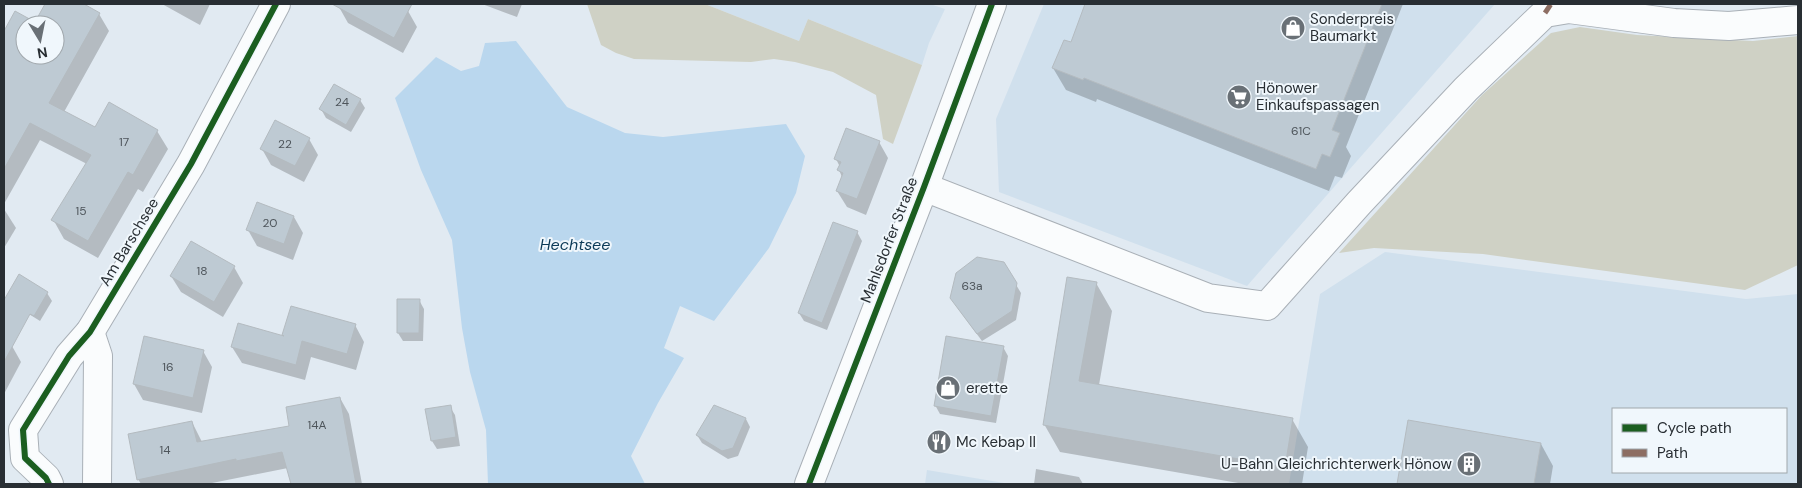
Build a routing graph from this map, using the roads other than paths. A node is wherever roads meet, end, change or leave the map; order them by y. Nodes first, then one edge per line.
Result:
1 (276, 4) edge
2 (992, 4) edge
3 (1798, 20) edge
4 (924, 187) junction
5 (90, 332) junction
6 (14, 460) edge
7 (49, 484) edge
8 (97, 484) edge
9 (809, 484) edge

1 - 5 street, Am Barschsee
2 - 4 street, Mahlsdorfer Straße
3 - 4 street
4 - 9 street, Mahlsdorfer Straße
5 - 6 street, Am Barschsee
5 - 8 street
6 - 7 street, Am Barschsee

